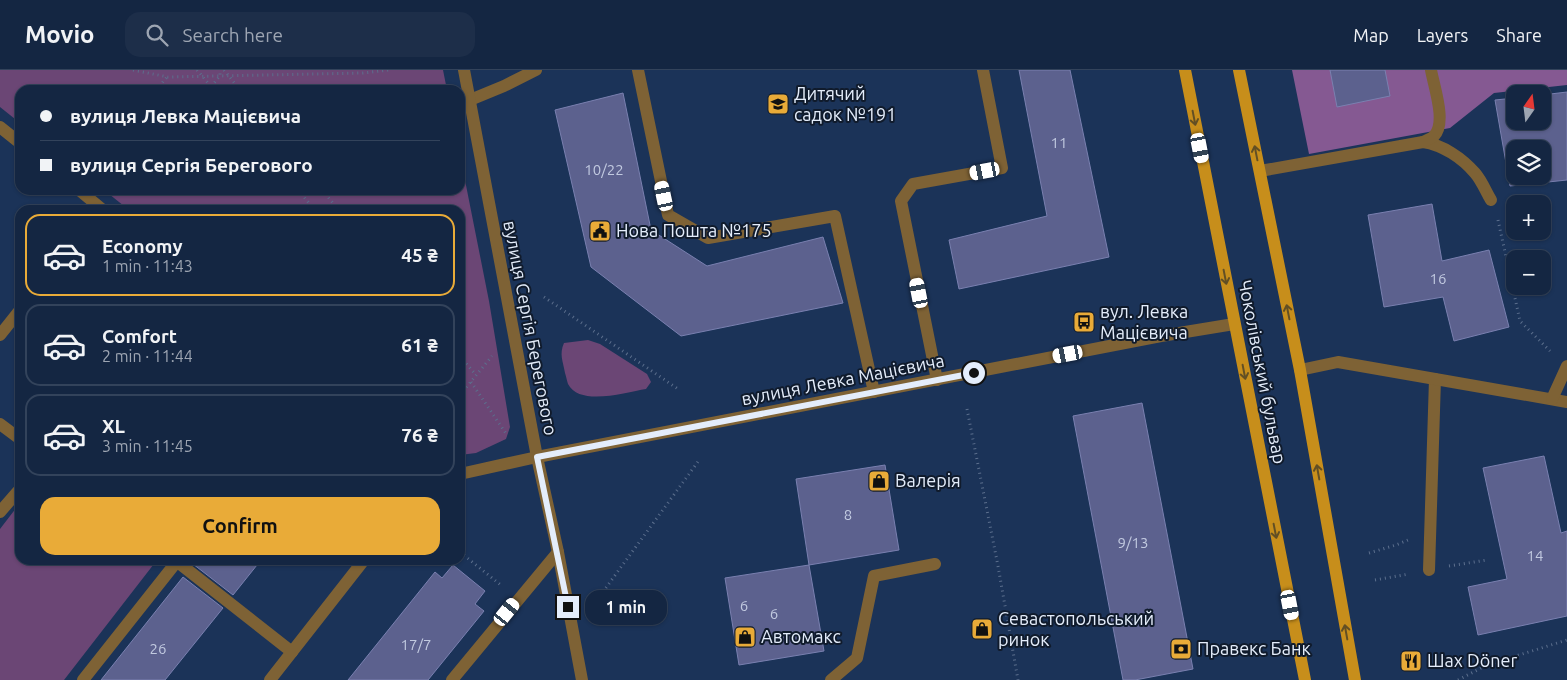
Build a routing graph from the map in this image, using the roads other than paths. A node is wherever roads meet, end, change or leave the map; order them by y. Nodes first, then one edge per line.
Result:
1 (464, 70) edge
2 (536, 70) edge
3 (638, 70) edge
4 (983, 70) edge
5 (1185, 70) edge
6 (1239, 70) edge
7 (1431, 70) edge
8 (470, 100) junction
9 (0, 128) edge
10 (15, 139) edge
11 (1423, 142) junction
12 (1260, 172) junction
13 (84, 195) edge
14 (1491, 200) road end
15 (96, 205) edge
16 (15, 316) edge
17 (1234, 324) junction
18 (0, 335) edge
19 (1567, 367) edge
20 (1300, 370) junction
21 (1435, 379) junction
22 (937, 380) junction
23 (874, 392) junction
24 (1552, 399) junction
25 (1567, 402) edge
26 (0, 424) edge
27 (15, 435) edge
28 (537, 457) junction
29 (465, 473) edge
30 (15, 495) edge
31 (0, 512) edge
32 (558, 552) junction
33 (935, 564) dead end
34 (173, 565) edge
35 (183, 565) edge
36 (360, 565) edge
37 (1429, 570) dead end
38 (292, 652) junction
39 (83, 680) edge
40 (270, 680) edge
41 (452, 680) edge
42 (582, 680) edge
43 (830, 680) edge
44 (1305, 680) edge
45 (1355, 680) edge

1 - 8 street, вулиця Сергія Берегового
2 - 8 street
3 - 23 street
4 - 22 street
5 -> 17 main road, Чоколівський бульвар
12 -> 6 main road, Чоколівський бульвар
7 - 11 street
8 - 28 street, вулиця Сергія Берегового
9 - 10 street
11 - 12 street
11 - 14 street
20 -> 12 main road, Чоколівський бульвар
13 - 15 street
16 - 18 street
17 - 22 street, вулиця Левка Мацієвича
17 -> 44 main road, Чоколівський бульвар
19 - 24 street
20 - 21 street
45 -> 20 main road, Чоколівський бульвар
21 - 24 street
21 - 37 street
22 - 23 street, вулиця Левка Мацієвича
23 - 28 street, вулиця Левка Мацієвича
24 - 25 street
26 - 27 street
28 - 29 street, вулиця Левка Мацієвича
28 - 32 street, вулиця Сергія Берегового
30 - 31 street
32 - 41 street
32 - 42 street, вулиця Сергія Берегового
33 - 43 street
34 - 39 street
35 - 38 street
36 - 38 street
38 - 40 street

